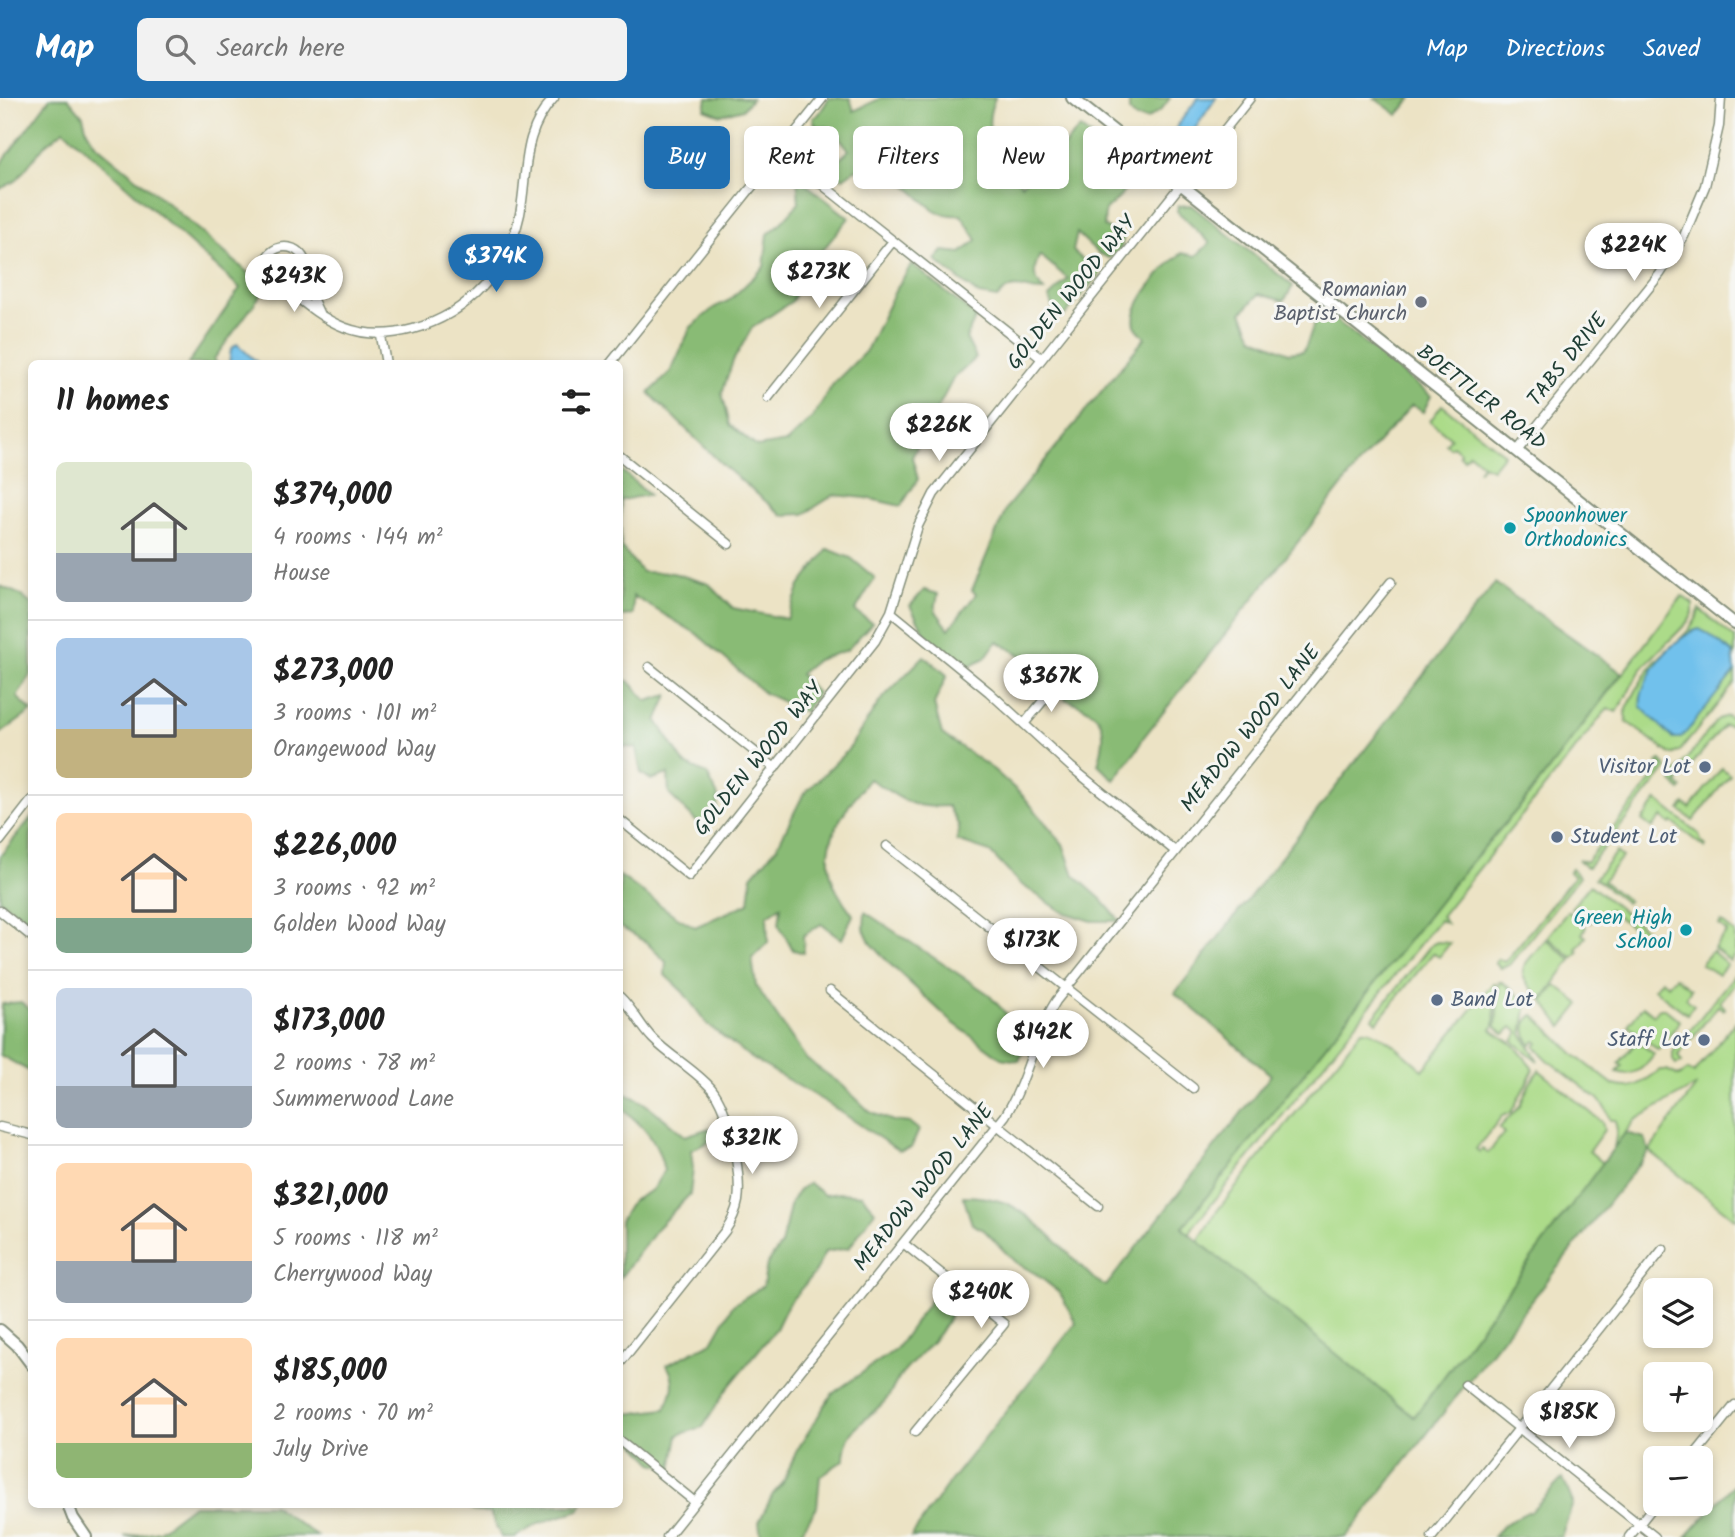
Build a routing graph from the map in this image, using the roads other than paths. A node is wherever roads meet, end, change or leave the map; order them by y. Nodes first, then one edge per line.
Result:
1 (554, 98) edge
2 (823, 98) edge
3 (1072, 98) edge
4 (1250, 98) edge
5 (1721, 98) edge
6 (801, 126) edge
7 (1107, 126) edge
8 (1228, 126) edge
9 (751, 189) edge
10 (828, 189) edge
11 (1178, 189) edge
12 (1186, 189) edge
13 (893, 241) junction
14 (303, 278) junction
15 (287, 289) junction
16 (320, 316) junction
17 (381, 336) junction
18 (1041, 358) junction
19 (385, 360) edge
20 (613, 360) edge
21 (768, 398) dead end
22 (1517, 451) junction
23 (623, 458) edge
24 (729, 544) dead end
25 (1391, 582) dead end
26 (891, 612) junction
27 (1735, 624) edge
28 (649, 667) dead end
29 (1056, 685) dead end
30 (1024, 724) junction
31 (775, 768) junction
32 (28, 805) edge
33 (623, 822) edge
34 (0, 841) edge
35 (887, 846) dead end
36 (1175, 851) junction
37 (0, 912) edge
38 (28, 934) edge
39 (1067, 987) junction
40 (830, 991) dead end
41 (623, 1000) edge
42 (1193, 1088) dead end
43 (998, 1125) junction
44 (0, 1126) edge
45 (28, 1134) edge
46 (1098, 1206) dead end
47 (903, 1243) junction
48 (1663, 1249) dead end
49 (0, 1330) edge
50 (623, 1359) edge
51 (28, 1360) edge
52 (1465, 1385) dead end
53 (1735, 1405) edge
54 (1519, 1428) junction
55 (915, 1432) dead end
56 (623, 1443) edge
57 (1702, 1446) edge
58 (695, 1502) junction
59 (69, 1508) edge
60 (1645, 1516) edge
61 (1639, 1524) junction
62 (86, 1537) edge
63 (667, 1537) edge
64 (1432, 1537) edge
65 (1629, 1537) edge
66 (1655, 1537) edge

1 - 17 street
2 - 6 street
3 - 7 street, BOETTLER ROAD
4 - 8 street, GOLDEN WOOD WAY
5 - 22 street, TABS DRIVE
9 - 20 street
10 - 13 street
11 - 18 street, GOLDEN WOOD WAY
12 - 22 street, BOETTLER ROAD
13 - 18 street
13 - 21 street
14 - 15 street
14 - 15 street
14 - 16 street
15 - 16 street
16 - 17 street
17 - 19 street
18 - 26 street, GOLDEN WOOD WAY
22 - 27 street, BOETTLER ROAD
23 - 24 street
25 - 36 street, MEADOW WOOD LANE
26 - 30 street
26 - 31 street, GOLDEN WOOD WAY
28 - 31 street
29 - 30 street
30 - 36 street
31 - 33 street, GOLDEN WOOD WAY
32 - 34 street
35 - 39 street
36 - 39 street, MEADOW WOOD LANE
37 - 38 street
39 - 42 street
39 - 43 street, MEADOW WOOD LANE
40 - 43 street
41 - 50 street
43 - 46 street
43 - 47 street, MEADOW WOOD LANE
44 - 45 street
47 - 55 street
47 - 58 street, MEADOW WOOD LANE
48 - 54 street
49 - 51 street
52 - 54 street
53 - 57 street
54 - 61 street
54 - 64 street
56 - 58 street
58 - 63 street, MEADOW WOOD LANE
59 - 62 street
60 - 61 street
61 - 65 street
61 - 66 street

